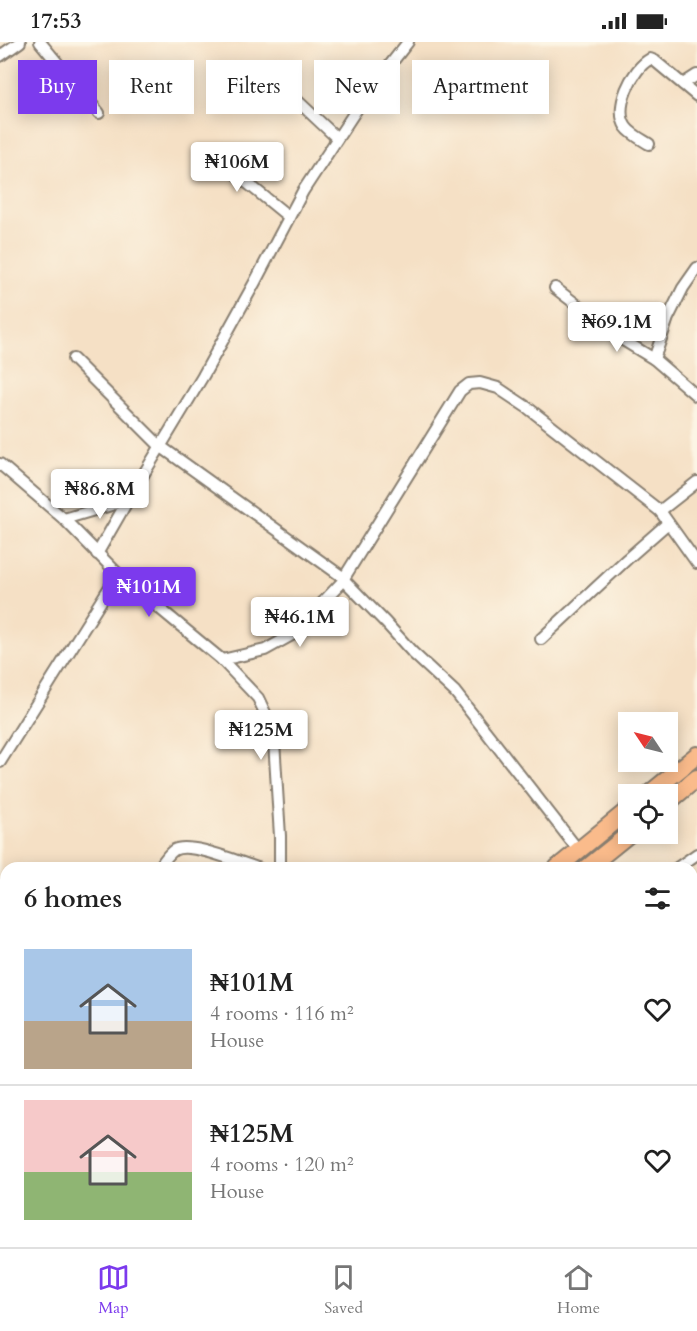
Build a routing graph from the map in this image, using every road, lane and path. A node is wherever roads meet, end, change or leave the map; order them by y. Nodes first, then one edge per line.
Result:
1 (20, 42) edge
2 (40, 42) edge
3 (408, 42) edge
4 (0, 56) edge
5 (697, 75) edge
6 (683, 84) junction
7 (697, 96) edge
8 (302, 105) edge
9 (99, 113) dead end
10 (337, 138) junction
11 (649, 144) dead end
12 (203, 147) dead end
13 (289, 217) junction
14 (697, 268) edge
15 (555, 288) dead end
16 (74, 359) dead end
17 (654, 359) junction
18 (697, 396) edge
19 (160, 446) junction
20 (0, 464) edge
21 (697, 482) edge
22 (128, 500) junction
23 (660, 511) junction
24 (64, 519) junction
25 (668, 523) junction
26 (97, 554) junction
27 (697, 563) edge
28 (118, 574) junction
29 (344, 579) junction
30 (541, 639) dead end
31 (222, 660) junction
32 (697, 755) edge
33 (0, 762) edge
34 (697, 778) edge
35 (661, 784) edge
36 (678, 794) edge
37 (618, 818) edge
38 (618, 843) edge
39 (579, 851) junction
40 (163, 862) edge
41 (240, 862) edge
42 (280, 862) edge
43 (565, 862) edge
44 (594, 862) edge

1 - 4 street
2 - 9 street
3 - 10 street
5 - 6 street
6 - 7 street
6 - 11 street
8 - 10 street
10 - 13 street
12 - 13 street
13 - 19 street
14 - 17 street
15 - 17 street
16 - 19 street
17 - 18 street
19 - 22 street
19 - 29 street
20 - 24 street
21 - 23 street
22 - 24 street
22 - 26 street
23 - 25 street
23 - 29 street
24 - 26 street
25 - 27 street
25 - 30 street
26 - 28 street
28 - 31 street
28 - 33 street
29 - 31 street
29 - 39 street
31 - 42 street
32 - 35 main road
34 - 36 main road
37 - 39 main road
38 - 44 main road
39 - 43 main road
40 - 41 street

